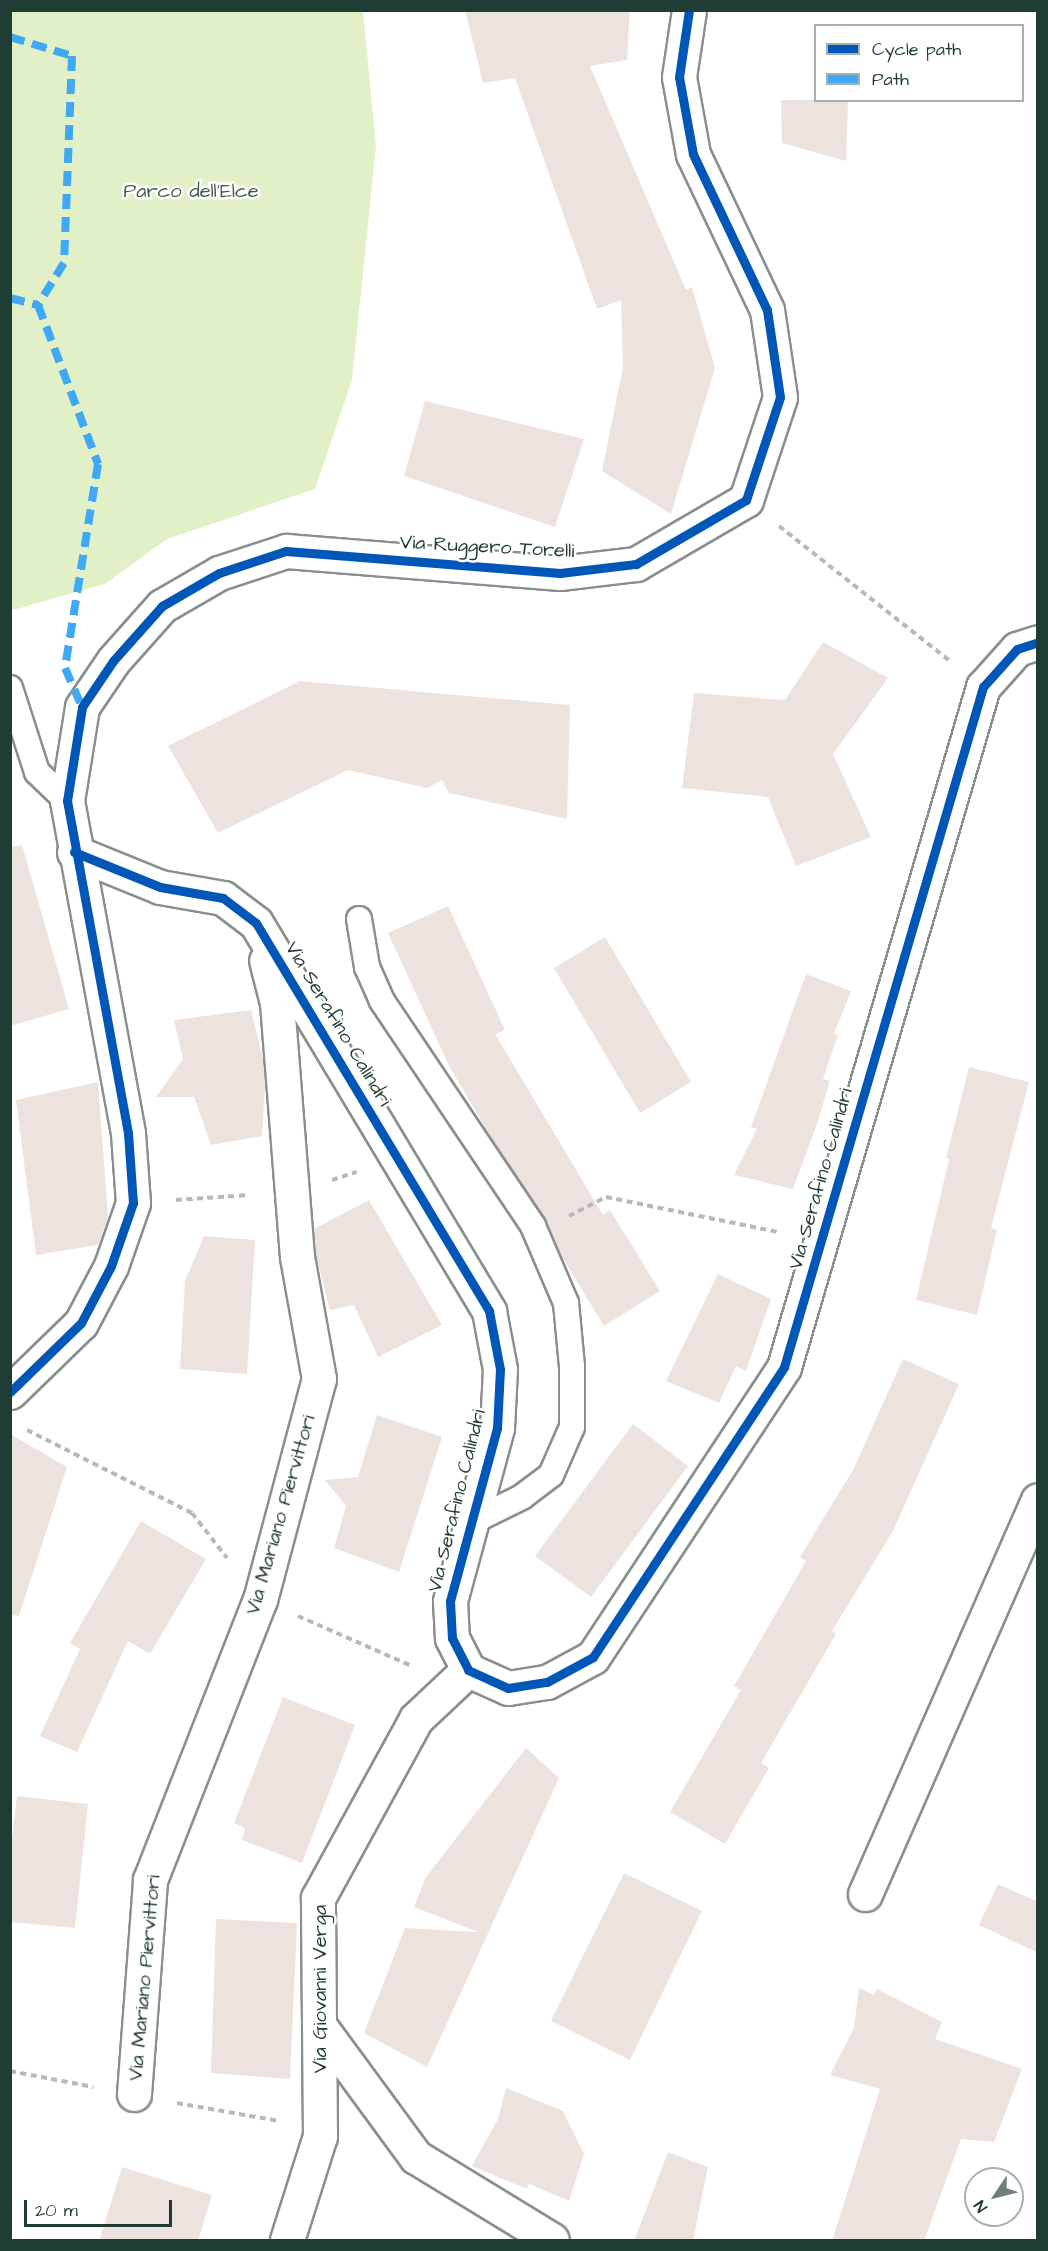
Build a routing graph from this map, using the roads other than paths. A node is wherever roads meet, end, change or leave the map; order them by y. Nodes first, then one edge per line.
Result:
1 (689, 10) edge
2 (1038, 642) edge
3 (10, 688) edge
4 (67, 801) junction
5 (74, 852) junction
6 (359, 919) dead end
7 (256, 923) junction
8 (10, 1392) edge
9 (1038, 1500) edge
10 (471, 1522) junction
11 (461, 1677) junction
12 (865, 1894) dead end
13 (319, 2025) junction
14 (134, 2094) dead end
15 (287, 2241) edge
16 (552, 2241) edge

1 - 4 street, Via Ruggero Torelli
2 - 11 street, Via Serafino Calindri
3 - 4 lane
4 - 5 street, Via Ruggero Torelli
5 - 7 street, Via Serafino Calindri
5 - 8 street
6 - 10 lane
7 - 10 street, Via Serafino Calindri
7 - 14 street, Via Mariano Piervittori
9 - 12 street
10 - 11 street, Via Serafino Calindri
11 - 13 street, Via Giovanni Verga
13 - 15 street, Via Giovanni Verga
13 - 16 street

